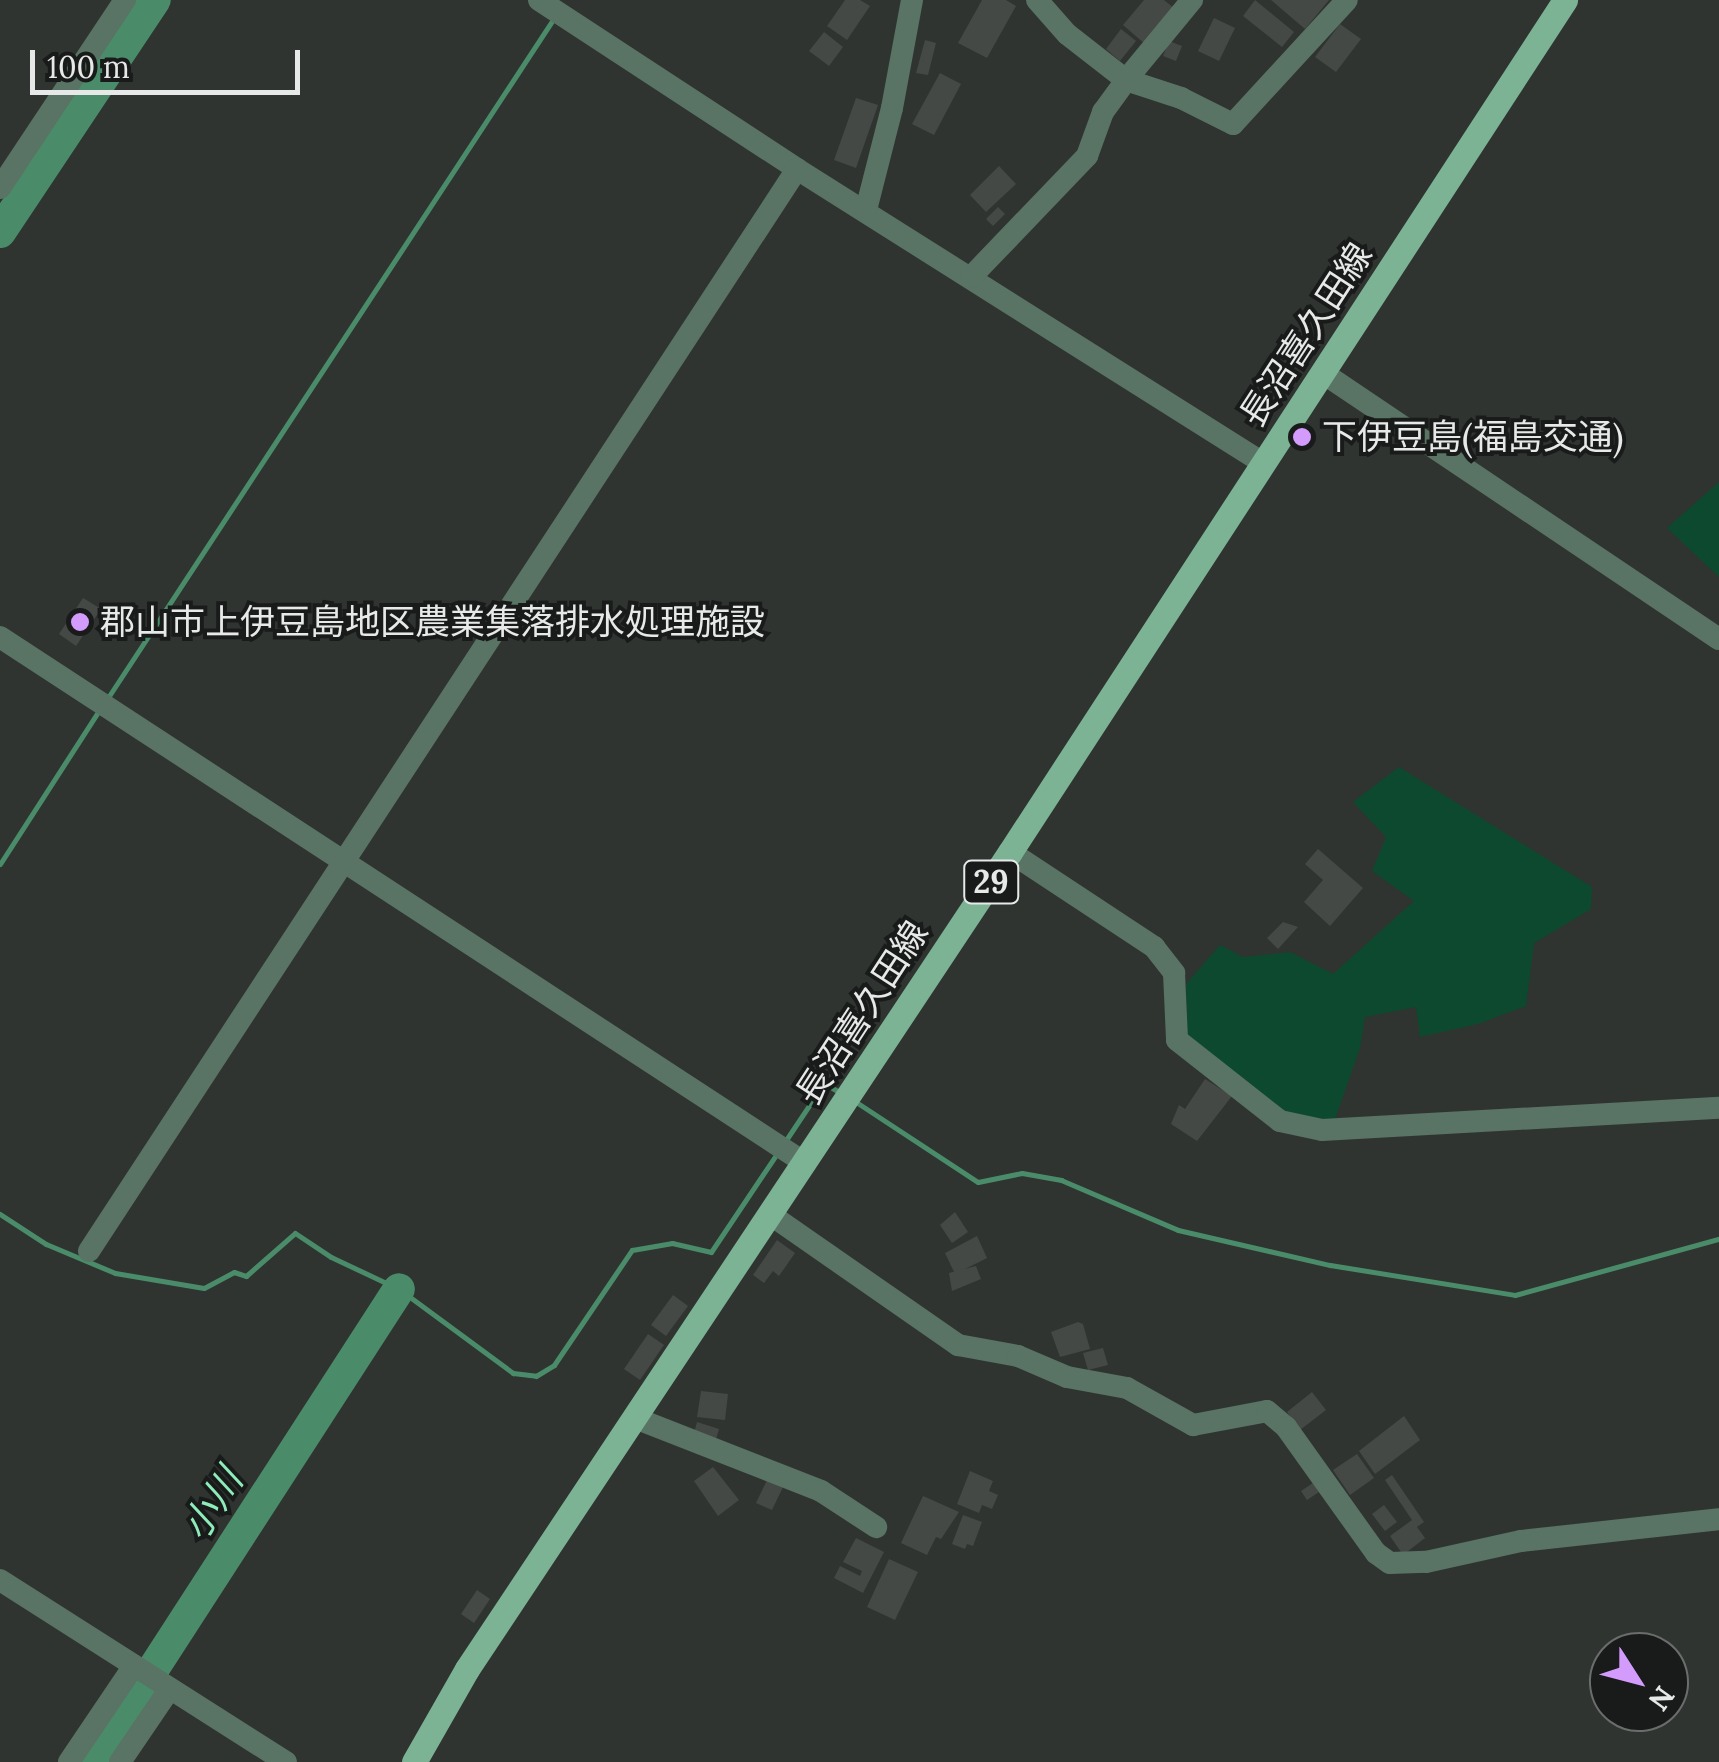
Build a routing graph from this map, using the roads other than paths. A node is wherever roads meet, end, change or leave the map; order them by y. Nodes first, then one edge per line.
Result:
1 (125, 0) edge
2 (539, 0) edge
3 (912, 0) edge
4 (1037, 0) edge
5 (1192, 0) edge
6 (1347, 0) edge
7 (1565, 0) edge
8 (1126, 80) junction
9 (797, 170) junction
10 (0, 188) edge
11 (866, 210) junction
12 (971, 277) junction
13 (1323, 373) junction
14 (1263, 464) junction
15 (0, 637) edge
16 (1719, 639) edge
17 (1010, 852) junction
18 (344, 865) junction
19 (1719, 1108) edge
20 (805, 1162) junction
21 (771, 1215) junction
22 (89, 1251) dead end
23 (635, 1418) junction
24 (1719, 1519) edge
25 (876, 1527) dead end
26 (0, 1580) edge
27 (133, 1667) junction
28 (169, 1690) junction
29 (69, 1762) edge
30 (120, 1762) edge
31 (286, 1762) edge
32 (414, 1762) edge

1 - 10 street
2 - 9 street
3 - 11 street
4 - 8 street
5 - 8 street
6 - 8 street
7 - 13 main road, 長沼喜久田線 / 29
8 - 12 street
9 - 11 street
9 - 18 street
11 - 12 street
12 - 14 street
13 - 14 main road, 長沼喜久田線 / 29
13 - 16 street
14 - 17 main road, 長沼喜久田線 / 29
15 - 18 street
17 - 19 street
17 - 20 main road, 長沼喜久田線 / 29
18 - 20 street
18 - 22 street
20 - 21 main road, 長沼喜久田線 / 29
21 - 23 main road, 長沼喜久田線 / 29
21 - 24 street
23 - 25 street
23 - 32 main road, 長沼喜久田線 / 29
26 - 27 street
27 - 28 street
27 - 29 street
28 - 30 street
28 - 31 street

